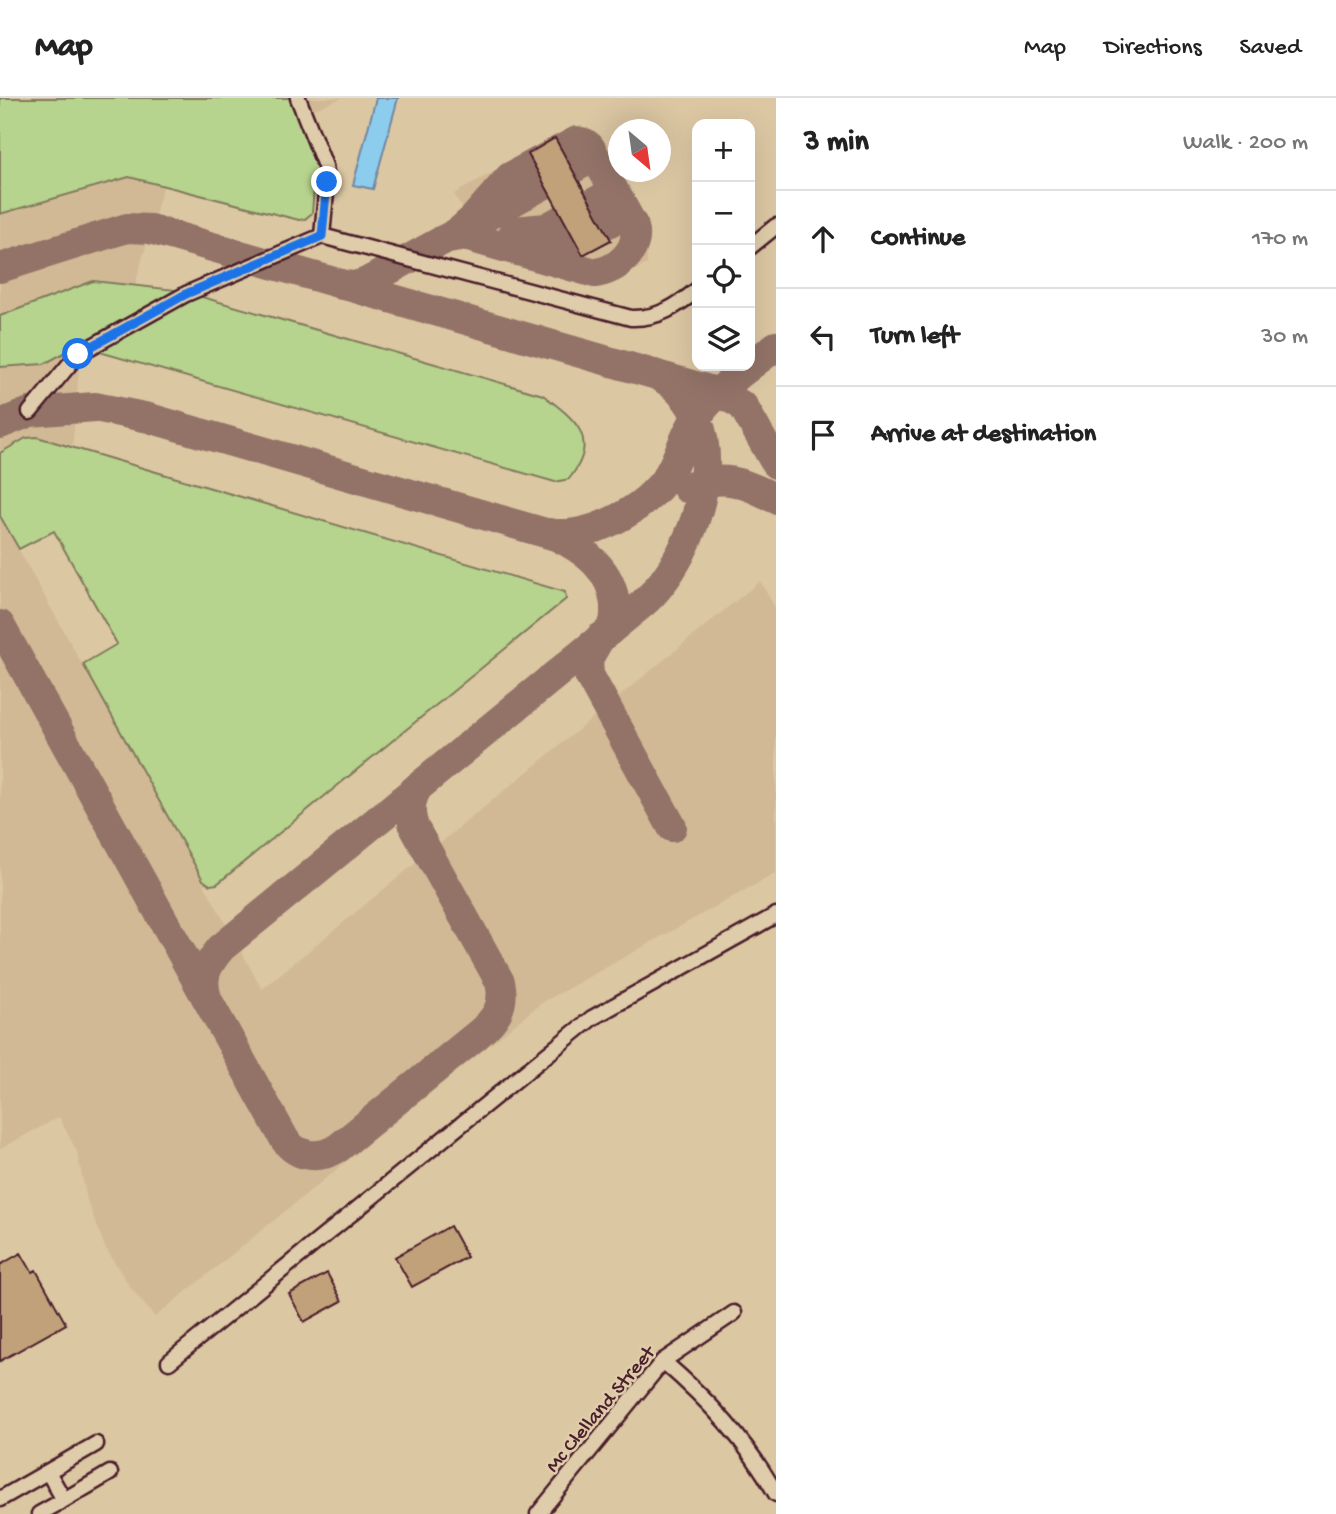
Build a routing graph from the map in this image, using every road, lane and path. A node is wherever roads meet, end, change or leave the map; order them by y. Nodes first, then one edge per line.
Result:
1 (298, 98) edge
2 (776, 226) edge
3 (322, 236) junction
4 (752, 245) edge
5 (692, 294) edge
6 (30, 412) dead end
7 (776, 915) edge
8 (734, 1313) dead end
9 (663, 1361) junction
10 (169, 1362) dead end
11 (96, 1444) dead end
12 (48, 1472) junction
13 (110, 1473) dead end
14 (776, 1494) edge
15 (0, 1499) edge
16 (64, 1500) junction
17 (39, 1514) edge
18 (538, 1514) edge

1 - 3 street
2 - 4 street
3 - 5 street
3 - 6 street
7 - 10 street
8 - 9 street, Mc Clelland Street
9 - 14 street
9 - 18 street, Mc Clelland Street
11 - 12 street
12 - 15 street
12 - 16 street
13 - 16 street
16 - 17 street

